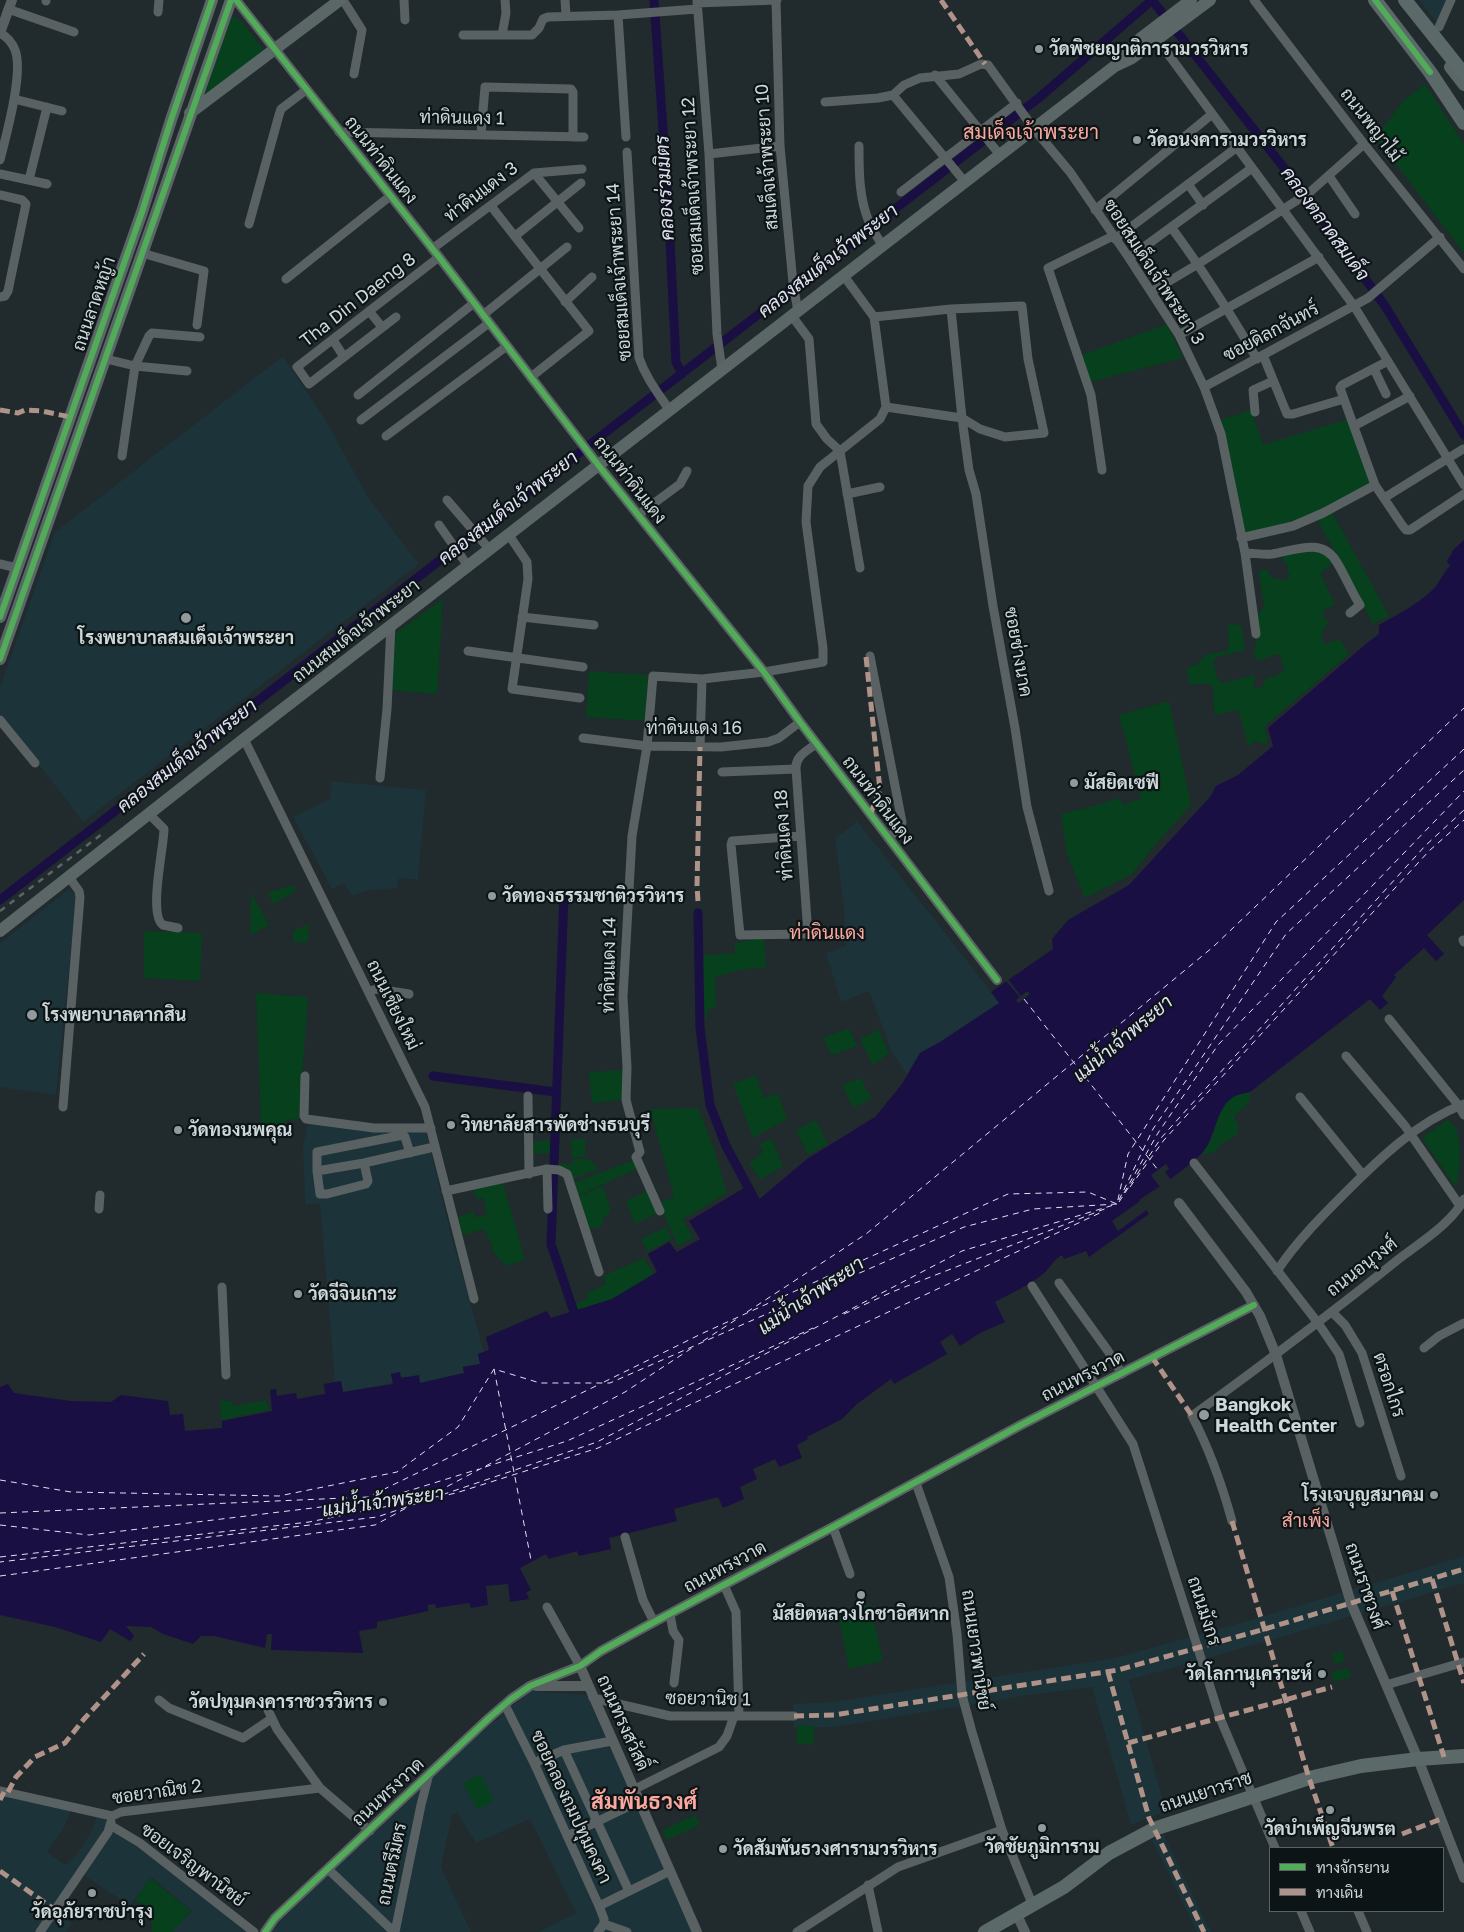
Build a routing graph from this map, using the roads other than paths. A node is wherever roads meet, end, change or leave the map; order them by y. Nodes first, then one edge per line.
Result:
1 (159, 0) edge
2 (212, 0) edge
3 (231, 0) edge
4 (236, 0) edge
5 (342, 0) edge
6 (404, 0) edge
7 (505, 0) edge
8 (565, 0) edge
9 (776, 0) edge
10 (1192, 0) edge
11 (1210, 0) edge
12 (1254, 0) edge
13 (1375, 0) edge
14 (1397, 0) edge
15 (1405, 0) edge
16 (1451, 0) edge
17 (697, 4) edge
18 (10, 5) edge
19 (158, 12) dead end
20 (1182, 14) junction
21 (566, 15) junction
22 (618, 15) junction
23 (405, 20) dead end
24 (1168, 25) junction
25 (1439, 27) dead end
26 (74, 32) dead end
27 (0, 33) edge
28 (463, 34) dead end
29 (502, 35) junction
30 (1156, 39) junction
31 (275, 50) junction
32 (1115, 66) junction
33 (354, 74) dead end
34 (1464, 74) edge
35 (935, 75) junction
36 (1464, 85) edge
37 (306, 90) junction
38 (893, 95) junction
39 (14, 99) junction
40 (825, 102) dead end
41 (1018, 105) junction
42 (47, 107) junction
43 (62, 111) dead end
44 (192, 113) junction
45 (1211, 115) junction
46 (171, 120) junction
47 (1464, 122) edge
48 (1034, 129) junction
49 (339, 132) junction
50 (982, 132) junction
51 (481, 134) junction
52 (573, 137) junction
53 (584, 137) dead end
54 (626, 137) dead end
55 (1364, 144) junction
56 (780, 146) junction
57 (859, 146) dead end
58 (1236, 148) junction
59 (996, 150) junction
60 (627, 152) dead end
61 (709, 154) junction
62 (0, 160) edge
63 (947, 160) junction
64 (1252, 168) junction
65 (582, 169) dead end
66 (534, 173) junction
67 (0, 174) edge
68 (1329, 176) junction
69 (962, 178) junction
70 (29, 180) junction
71 (582, 183) dead end
72 (47, 184) dead end
73 (1188, 184) junction
74 (901, 192) dead end
75 (0, 195) edge
76 (389, 196) junction
77 (558, 203) junction
78 (1204, 204) junction
79 (491, 206) junction
80 (1095, 210) junction
81 (1284, 210) junction
82 (1355, 214) dead end
83 (249, 224) dead end
84 (1171, 227) junction
85 (579, 228) dead end
86 (515, 236) junction
87 (1440, 237) junction
88 (1114, 238) junction
89 (880, 241) junction
90 (567, 247) dead end
91 (432, 249) junction
92 (142, 253) junction
93 (439, 257) junction
94 (1319, 257) junction
95 (1129, 258) junction
96 (1198, 264) junction
97 (540, 269) junction
98 (1464, 269) edge
99 (844, 276) junction
100 (592, 277) dead end
101 (286, 279) dead end
102 (1152, 292) junction
103 (0, 297) edge
104 (565, 302) junction
105 (474, 303) junction
106 (1354, 306) junction
107 (1227, 308) junction
108 (795, 309) junction
109 (952, 309) junction
110 (370, 311) junction
111 (396, 317) dead end
112 (874, 317) junction
113 (486, 319) junction
114 (197, 325) dead end
115 (382, 328) junction
116 (1179, 335) junction
117 (200, 337) dead end
118 (333, 340) junction
119 (507, 346) junction
120 (344, 357) junction
121 (1260, 357) junction
122 (106, 358) junction
123 (1388, 361) junction
124 (135, 366) junction
125 (1374, 369) junction
126 (722, 370) junction
127 (187, 371) dead end
128 (531, 377) junction
129 (1273, 382) junction
130 (1204, 386) junction
131 (1386, 394) dead end
132 (358, 395) dead end
133 (1410, 396) junction
134 (1344, 399) junction
135 (667, 407) junction
136 (886, 407) junction
137 (1255, 412) dead end
138 (962, 418) junction
139 (361, 420) dead end
140 (1354, 426) junction
141 (386, 436) dead end
142 (1463, 448) dead end
143 (840, 451) junction
144 (122, 456) dead end
145 (1448, 457) junction
146 (595, 461) junction
147 (1102, 470) dead end
148 (687, 471) dead end
149 (1374, 485) junction
150 (1464, 486) edge
151 (880, 487) dead end
152 (847, 494) junction
153 (1464, 494) edge
154 (1384, 498) junction
155 (448, 500) dead end
156 (638, 515) junction
157 (439, 525) dead end
158 (510, 535) junction
159 (1241, 538) junction
160 (490, 550) junction
161 (1245, 553) junction
162 (0, 564) edge
163 (468, 566) junction
164 (17, 568) junction
165 (860, 568) dead end
166 (8, 594) junction
167 (21, 599) junction
168 (1350, 613) dead end
169 (0, 617) edge
170 (522, 617) junction
171 (594, 625) dead end
172 (391, 626) junction
173 (1256, 634) dead end
174 (468, 651) dead end
175 (870, 656) dead end
176 (516, 658) junction
177 (0, 659) edge
178 (583, 666) dead end
179 (764, 672) junction
180 (702, 679) junction
181 (580, 698) dead end
182 (0, 720) edge
183 (800, 722) junction
184 (583, 738) dead end
185 (244, 739) junction
186 (816, 744) junction
187 (647, 746) junction
188 (700, 748) junction
189 (35, 763) dead end
190 (796, 769) junction
191 (722, 772) dead end
192 (380, 778) dead end
193 (149, 814) junction
194 (801, 836) junction
195 (888, 838) junction
196 (69, 877) junction
197 (1049, 891) dead end
198 (178, 928) dead end
199 (0, 931) edge
200 (997, 980) dead end
201 (369, 992) junction
202 (409, 994) dead end
203 (1389, 1019) dead end
204 (1346, 1056) dead end
205 (306, 1076) dead end
206 (528, 1096) dead end
207 (1300, 1097) dead end
208 (1462, 1105) edge
209 (64, 1107) dead end
210 (1464, 1115) edge
211 (430, 1128) junction
212 (1411, 1134) junction
213 (434, 1147) junction
214 (410, 1153) junction
215 (364, 1163) junction
216 (1194, 1163) dead end
217 (547, 1170) junction
218 (317, 1171) junction
219 (529, 1174) junction
220 (1363, 1175) junction
221 (446, 1191) junction
222 (100, 1195) dead end
223 (1179, 1203) dead end
224 (1463, 1203) edge
225 (548, 1209) dead end
226 (99, 1210) dead end
227 (660, 1211) dead end
228 (1277, 1270) junction
229 (599, 1272) dead end
230 (1059, 1283) dead end
231 (1032, 1286) dead end
232 (222, 1287) dead end
233 (474, 1299) dead end
234 (1254, 1305) junction
235 (1332, 1312) junction
236 (1318, 1323) junction
237 (1464, 1323) edge
238 (1424, 1348) dead end
239 (1276, 1355) junction
240 (1122, 1374) junction
241 (226, 1375) dead end
242 (1096, 1386) junction
243 (1360, 1423) dead end
244 (1401, 1476) dead end
245 (916, 1483) junction
246 (1232, 1521) dead end
247 (833, 1528) junction
248 (625, 1537) dead end
249 (850, 1574) dead end
250 (724, 1585) junction
251 (548, 1607) dead end
252 (670, 1614) junction
253 (654, 1622) junction
254 (1464, 1662) edge
255 (580, 1666) junction
256 (674, 1683) dead end
257 (1386, 1685) junction
258 (530, 1686) junction
259 (588, 1686) junction
260 (593, 1698) junction
261 (159, 1700) dead end
262 (505, 1705) junction
263 (736, 1716) junction
264 (794, 1716) dead end
265 (612, 1741) junction
266 (564, 1750) junction
267 (1464, 1756) edge
268 (1418, 1759) junction
269 (534, 1763) junction
270 (429, 1774) junction
271 (320, 1788) junction
272 (635, 1789) junction
273 (0, 1791) edge
274 (1253, 1796) junction
275 (640, 1801) junction
276 (111, 1821) junction
277 (597, 1821) junction
278 (1002, 1830) junction
279 (370, 1831) junction
280 (566, 1836) junction
281 (1275, 1847) edge
282 (328, 1869) junction
283 (670, 1871) junction
284 (1464, 1878) edge
285 (868, 1885) junction
286 (629, 1891) junction
287 (599, 1906) junction
288 (1033, 1906) junction
289 (1301, 1912) edge
290 (1358, 1912) edge
291 (1017, 1916) junction
292 (604, 1924) junction
293 (40, 1932) edge
294 (254, 1932) edge
295 (265, 1932) edge
296 (394, 1932) edge
297 (598, 1932) edge
298 (627, 1932) edge
299 (697, 1932) edge
300 (797, 1932) edge
301 (878, 1932) edge
302 (985, 1932) edge
303 (1024, 1932) edge
304 (1310, 1932) edge
305 (1367, 1932) edge

1 - 19 street
2 - 46 main road, ถนนลาดหญ้า
3 - 44 main road, ถนนลาดหญ้า
4 - 31 street, ถนนท่าดินแดง
5 - 31 main road
5 - 33 street
6 - 23 street
7 - 29 street
8 - 21 street
9 - 17 street
9 - 56 street, สมเด็จเจ้าพระยา 10
10 - 20 main road, ถนนสมเด็จเจ้าพระยา
11 - 20 main road, ถนนสมเด็จเจ้าพระยา
12 - 55 street, ถนนพญาไม้
13 - 47 main road
14 - 36 main road
15 - 34 main road
16 - 25 street
17 - 22 street
17 - 61 street, ซอยสมเด็จเจ้าพระยา 12
18 - 26 street
18 - 27 street
20 - 24 main road, ถนนสมเด็จเจ้าพระยา
21 - 22 street
21 - 29 street
22 - 54 street
24 - 30 main road, ถนนสมเด็จเจ้าพระยา
24 - 32 main road, ถนนสมเด็จเจ้าพระยา
27 - 39 street
28 - 29 street
30 - 32 main road, ถนนสมเด็จเจ้าพระยา
30 - 45 street
31 - 37 street, ถนนท่าดินแดง
31 - 44 main road
32 - 48 main road, ถนนสมเด็จเจ้าพระยา
35 - 38 street
35 - 41 street, ซอยสมเด็จเจ้าพระยา 3
35 - 50 street
37 - 49 street, ถนนท่าดินแดง
37 - 83 street
38 - 40 street
38 - 63 street
39 - 42 street
39 - 62 street
41 - 48 street, ซอยสมเด็จเจ้าพระยา 3
41 - 50 street
42 - 43 street
42 - 70 street
44 - 46 main road
44 - 92 main road, ถนนลาดหญ้า
45 - 58 street
45 - 80 street
46 - 164 main road, ถนนลาดหญ้า
48 - 59 main road, ถนนสมเด็จเจ้าพระยา
48 - 80 street, ซอยสมเด็จเจ้าพระยา 3
49 - 51 street, ท่าดินแดง 1
49 - 76 street, ถนนท่าดินแดง
50 - 59 street
50 - 63 street
51 - 52 street, ท่าดินแดง 1
51 - 52 street
52 - 53 street, ท่าดินแดง 1
55 - 68 street
55 - 87 street, ถนนพญาไม้
56 - 61 street
56 - 108 street, สมเด็จเจ้าพระยา 10
57 - 89 street
58 - 64 street
58 - 73 street
59 - 69 main road, ถนนสมเด็จเจ้าพระยา
60 - 135 street, ซอยสมเด็จเจ้าพระยา 14
61 - 126 street, ซอยสมเด็จเจ้าพระยา 12
63 - 69 street
63 - 74 street
64 - 78 street
64 - 81 street
65 - 66 street, ท่าดินแดง 3
66 - 77 street
66 - 79 street, ท่าดินแดง 3
67 - 70 street
68 - 81 street
68 - 82 street
69 - 89 main road, ถนนสมเด็จเจ้าพระยา
70 - 72 street
71 - 77 street
73 - 78 street
73 - 88 street
75 - 103 street
76 - 91 street, ถนนท่าดินแดง
76 - 101 street
77 - 85 street
77 - 86 street
78 - 84 street
79 - 86 street
79 - 91 street, ท่าดินแดง 3
80 - 88 street, ซอยสมเด็จเจ้าพระยา 3
81 - 94 street
81 - 96 street
84 - 95 street
84 - 96 street
86 - 97 street
87 - 98 street, ถนนพญาไม้
87 - 106 street, ซอยดิลกจันทร์
88 - 95 street, ซอยสมเด็จเจ้าพระยา 3
88 - 147 street
89 - 99 main road, ถนนสมเด็จเจ้าพระยา
90 - 97 street
91 - 93 street, ถนนท่าดินแดง
92 - 114 street
92 - 122 main road, ถนนลาดหญ้า
93 - 105 street, ถนนท่าดินแดง
93 - 110 street, Tha Din Daeng 8
94 - 106 street
94 - 107 street
95 - 102 street, ซอยสมเด็จเจ้าพระยา 3
96 - 102 street
96 - 107 street
97 - 104 street
97 - 113 street
99 - 108 main road, ถนนสมเด็จเจ้าพระยา
99 - 112 street
100 - 104 street
102 - 116 street, ซอยสมเด็จเจ้าพระยา 3
104 - 128 street
105 - 113 street, ถนนท่าดินแดง
105 - 132 street
106 - 121 street, ซอยดิลกจันทร์
106 - 123 street
107 - 116 street
107 - 121 street
108 - 126 main road, ถนนสมเด็จเจ้าพระยา
108 - 143 street
109 - 112 street
109 - 138 street, ซอยช่างนาค
109 - 138 street
110 - 115 street
110 - 118 street, Tha Din Daeng 8
111 - 115 street
112 - 136 street
113 - 119 street, ถนนท่าดินแดง
113 - 139 street
115 - 120 street
116 - 130 street, ซอยสมเด็จเจ้าพระยา 3
117 - 124 street
118 - 120 street
118 - 120 street, Tha Din Daeng 8
119 - 128 street, ถนนท่าดินแดง
119 - 141 street
121 - 129 street
121 - 130 street, ซอยดิลกจันทร์
122 - 124 street
122 - 167 main road, ถนนลาดหญ้า
123 - 125 street
123 - 133 street
124 - 127 street
124 - 144 street
125 - 131 street
125 - 134 street
126 - 135 main road, ถนนสมเด็จเจ้าพระยา
128 - 146 street, ถนนท่าดินแดง
129 - 134 street
129 - 137 street
130 - 159 street, ซอยสมเด็จเจ้าพระยา 3
133 - 140 street
133 - 145 street
134 - 140 street
135 - 146 main road, ถนนสมเด็จเจ้าพระยา
136 - 138 street
136 - 143 street
138 - 197 street, ซอยช่างนาค
140 - 149 street
142 - 145 street
143 - 152 street
143 - 179 street, ท่าดินแดง 14
145 - 150 street
145 - 154 street
146 - 156 street, ถนนท่าดินแดง
146 - 158 main road, ถนนสมเด็จเจ้าพระยา
148 - 156 street
149 - 154 street
149 - 159 street
151 - 152 street
152 - 165 street
153 - 154 street
155 - 160 street
156 - 179 street, ถนนท่าดินแดง
157 - 163 street
158 - 160 main road, ถนนสมเด็จเจ้าพระยา
158 - 170 street
159 - 161 street, ซอยสมเด็จเจ้าพระยา 3
160 - 163 main road, ถนนสมเด็จเจ้าพระยา
161 - 168 street
161 - 173 street, ซอยสมเด็จเจ้าพระยา 3
162 - 164 street
163 - 172 main road, ถนนสมเด็จเจ้าพระยา
164 - 166 main road, ถนนลาดหญ้า
166 - 167 main road
166 - 169 main road, ถนนลาดหญ้า
167 - 177 main road, ถนนลาดหญ้า
170 - 171 street
170 - 176 street
172 - 185 main road, ถนนสมเด็จเจ้าพระยา
172 - 192 street
174 - 176 street
175 - 195 street
176 - 178 street
176 - 181 street
179 - 180 street, ท่าดินแดง 14
179 - 183 street, ถนนท่าดินแดง
180 - 187 street, ท่าดินแดง 14
180 - 188 street
182 - 189 street
183 - 186 street, ถนนท่าดินแดง
183 - 188 street, ท่าดินแดง 16
184 - 187 street, ท่าดินแดง 16
185 - 193 main road, ถนนสมเด็จเจ้าพระยา
185 - 201 street, ถนนเชียงใหม่
186 - 190 street, ท่าดินเดง 18
186 - 195 street, ถนนท่าดินแดง
187 - 188 street, ท่าดินแดง 16
187 - 227 street, ท่าดินแดง 14
190 - 191 street
190 - 194 street, ท่าดินเดง 18
193 - 196 main road, ถนนสมเด็จเจ้าพระยา
193 - 198 street
194 - 194 street, ท่าดินเดง 18
195 - 200 street, ถนนท่าดินแดง
196 - 199 main road, ถนนสมเด็จเจ้าพระยา
196 - 209 street
201 - 202 street
201 - 211 street, ถนนเชียงใหม่
203 - 208 street
204 - 212 street
205 - 211 street
206 - 219 street
207 - 220 street
208 - 210 street
208 - 212 street
211 - 213 street, ถนนเชียงใหม่
212 - 220 street
212 - 224 street
213 - 214 street
213 - 221 street, ถนนเชียงใหม่
214 - 215 street
214 - 218 street
215 - 218 street
215 - 218 street
216 - 228 street
217 - 219 street
217 - 225 street
217 - 229 street
219 - 221 street
220 - 228 street
221 - 233 street, ถนนเชียงใหม่
222 - 226 street
223 - 234 street, ถนนราชวงศ์
224 - 235 street, ถนนอนุวงศ์
228 - 236 street
230 - 240 street
231 - 242 street, ถนนมังกร
232 - 241 street
234 - 239 street, ถนนราชวงศ์
234 - 240 street, ถนนทรงวาด
235 - 236 street, ถนนอนุวงศ์
235 - 244 street, ตรอกไกร
236 - 239 street, ถนนอนุวงศ์
236 - 243 street
237 - 238 street
239 - 246 street, ถนนอนุวงศ์
239 - 257 street, ถนนราชวงศ์
240 - 242 street, ถนนทรงวาด
242 - 245 street, ถนนทรงวาด
242 - 274 street, ถนนมังกร
245 - 247 street, ถนนทรงวาด
245 - 278 street, ถนนเยาวพานิชย์
247 - 249 street
247 - 250 street, ถนนทรงวาด
248 - 253 street
250 - 252 street, ถนนทรงวาด
250 - 263 street
251 - 255 street
252 - 253 street, ถนนทรงวาด
252 - 256 street
253 - 255 street, ถนนทรงวาด
254 - 257 street
255 - 258 street, ถนนทรงวาด
255 - 259 street, ถนนทรงสวัสดิ์
257 - 268 street, ถนนราชวงศ์
258 - 259 street
258 - 262 street, ถนนทรงวาด
259 - 260 street, ถนนทรงสวัสดิ์
260 - 263 street, ซอยวานิช 1
260 - 265 street, ถนนทรงสวัสดิ์
261 - 271 street
262 - 269 street, ซอยคลองถมปทุมคงคา
262 - 270 street, ถนนทรงวาด
263 - 264 street, ซอยวานิช 1
263 - 272 street
265 - 266 street
265 - 272 street, ถนนทรงสวัสดิ์
266 - 269 street
266 - 277 street
267 - 268 main road, ถนนเยาวราช
268 - 274 main road, ถนนเยาวราช
268 - 284 street, ถนนราชวงศ์
269 - 280 street, ซอยคลองถมปทุมคงคา
270 - 279 street, ถนนทรงวาด
270 - 296 street, ถนนตรีมิตร
271 - 276 street, ซอยวาณิช 2
271 - 279 street
272 - 275 street, ถนนทรงสวัสดิ์
273 - 276 street, ซอยวาณิช 2
274 - 281 street, ถนนมังกร
274 - 288 main road, ถนนเยาวราช
275 - 277 street
275 - 283 street, ถนนทรงสวัสดิ์
276 - 293 street
276 - 294 street, ซอยเจริญพานิชย์
277 - 280 street
277 - 286 street
278 - 285 street
278 - 288 street, ถนนเยาวพานิชย์
279 - 282 street, ถนนทรงวาด
280 - 287 street, ซอยคลองถมปทุมคงคา
282 - 295 street, ถนนทรงวาด
282 - 296 street
283 - 286 street
283 - 299 street, ถนนทรงสวัสดิ์
285 - 300 street
285 - 301 street
286 - 287 street
287 - 292 street, ซอยคลองถมปทุมคงคา
288 - 291 main road, ถนนเยาวราช
289 - 304 street
290 - 305 street
291 - 302 main road, ถนนเยาวราช
291 - 303 street
292 - 297 street
292 - 298 street

